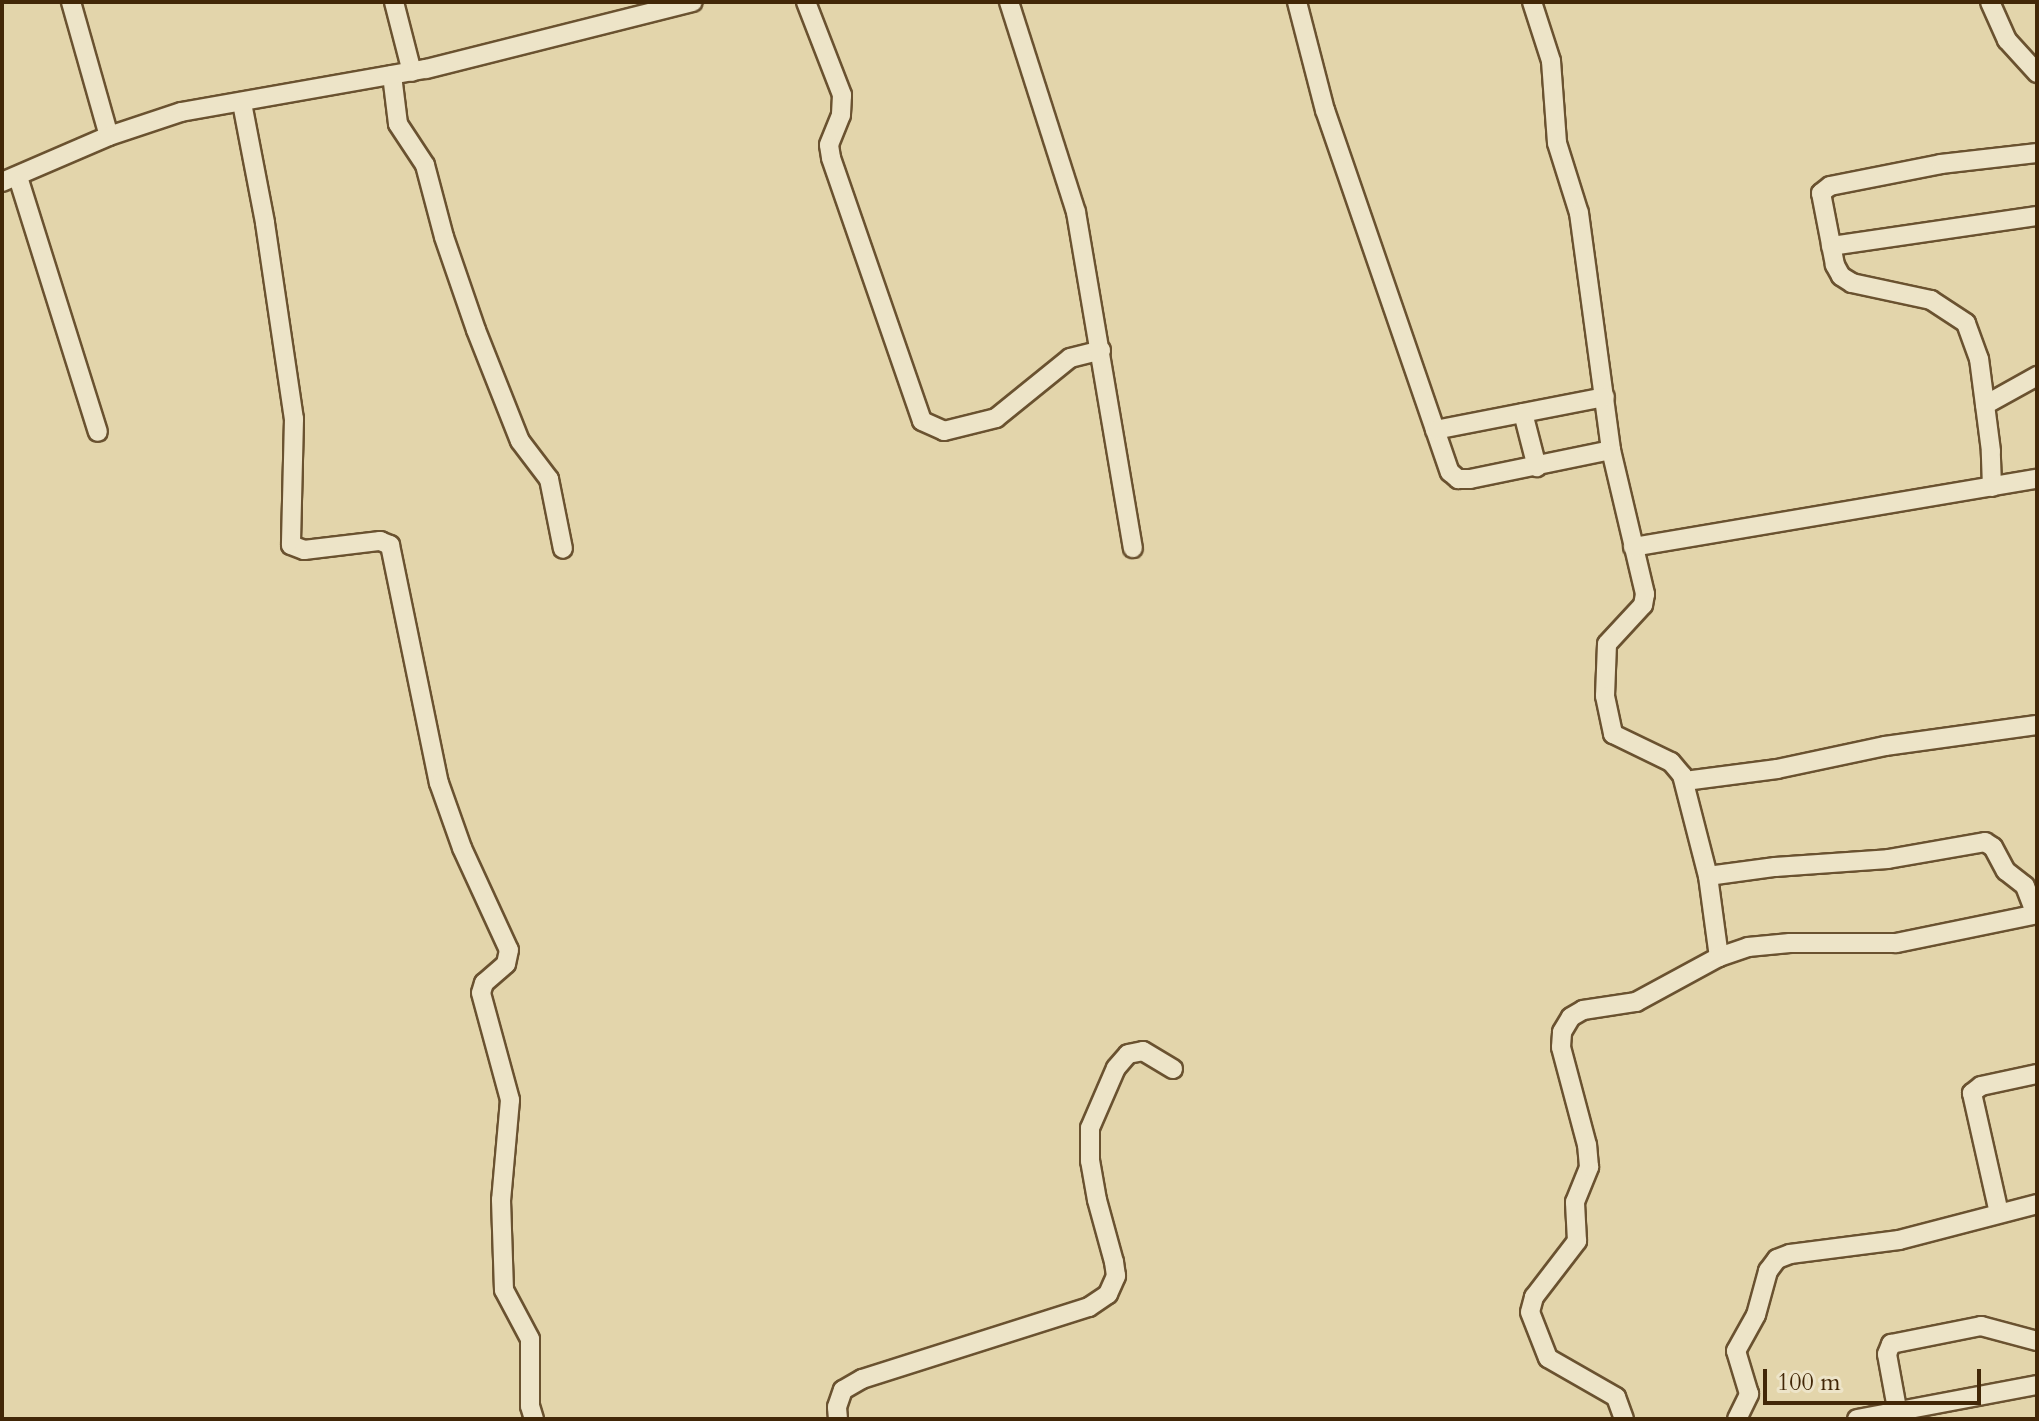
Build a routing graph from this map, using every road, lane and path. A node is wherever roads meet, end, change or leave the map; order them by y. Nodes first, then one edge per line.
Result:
1 (71, 2) edge
2 (394, 2) edge
3 (693, 2) edge
4 (806, 2) edge
5 (1009, 2) edge
6 (1297, 2) edge
7 (1532, 2) edge
8 (1990, 2) edge
9 (412, 72) junction
10 (2037, 73) edge
11 (392, 75) junction
12 (242, 103) junction
13 (109, 136) junction
14 (2037, 153) edge
15 (10, 180) edge
16 (2037, 216) edge
17 (1831, 246) junction
18 (1101, 350) junction
19 (2037, 376) edge
20 (1605, 397) junction
21 (1985, 405) junction
22 (1523, 413) junction
23 (1435, 430) junction
24 (98, 432) dead end
25 (1611, 450) junction
26 (1537, 467) junction
27 (2037, 479) edge
28 (1992, 487) junction
29 (1633, 547) junction
30 (1133, 548) dead end
31 (563, 549) dead end
32 (2037, 725) edge
33 (1685, 781) junction
34 (1708, 876) junction
35 (2036, 914) edge
36 (1719, 957) junction
37 (1173, 1069) dead end
38 (2037, 1074) edge
39 (2037, 1204) edge
40 (1999, 1213) junction
41 (2037, 1341) edge
42 (2037, 1385) edge
43 (1898, 1414) junction
44 (534, 1419) edge
45 (838, 1419) edge
46 (1624, 1419) edge
47 (1737, 1419) edge
48 (1857, 1419) edge

1 - 13 street
2 - 9 street
3 - 9 street
4 - 18 street
5 - 18 street
6 - 23 street
7 - 20 street
8 - 10 street
9 - 11 street
11 - 12 street
11 - 31 street
12 - 13 street
12 - 44 street
13 - 15 street
14 - 17 street
15 - 24 street
16 - 17 street
17 - 21 street
18 - 30 street
19 - 21 street
20 - 22 street
20 - 25 street
21 - 28 street
22 - 23 street
22 - 26 street
23 - 26 street
25 - 26 street
25 - 29 street
27 - 28 street
28 - 29 street
29 - 33 street
32 - 33 street
33 - 34 street
34 - 35 street
34 - 36 street
35 - 36 street
36 - 46 street
37 - 45 street
38 - 40 street
39 - 40 street
40 - 47 street
41 - 43 street
42 - 43 street
43 - 48 street

